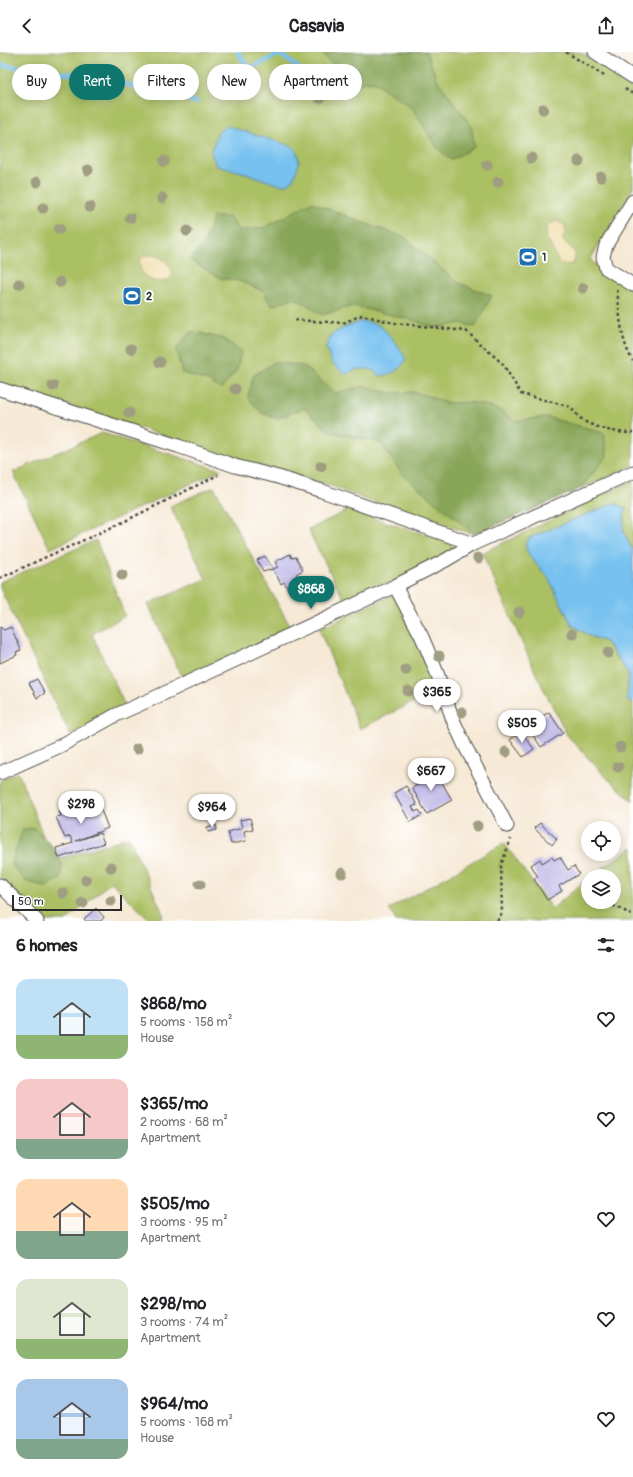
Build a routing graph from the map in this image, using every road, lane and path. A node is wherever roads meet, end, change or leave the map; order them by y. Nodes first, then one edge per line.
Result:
1 (566, 52) edge
2 (595, 52) edge
3 (606, 77) dead end
4 (633, 77) edge
5 (620, 86) dead end
6 (633, 94) edge
7 (633, 201) edge
8 (616, 274) junction
9 (633, 285) edge
10 (295, 320) dead end
11 (633, 361) edge
12 (0, 389) edge
13 (633, 433) edge
14 (235, 466) junction
15 (633, 472) edge
16 (473, 544) junction
17 (0, 578) edge
18 (395, 586) junction
19 (0, 773) edge
20 (507, 826) joint
21 (0, 885) edge
22 (620, 909) edge
23 (633, 917) edge
24 (37, 921) edge
25 (497, 921) edge

1 - 3 path
2 - 4 street
5 - 6 path
7 - 8 street
8 - 9 street
8 - 11 path
10 - 13 path
12 - 14 street
14 - 16 street
14 - 17 path
15 - 16 street
16 - 18 street
18 - 19 street
18 - 20 street
20 - 25 path
21 - 24 street
22 - 23 path

